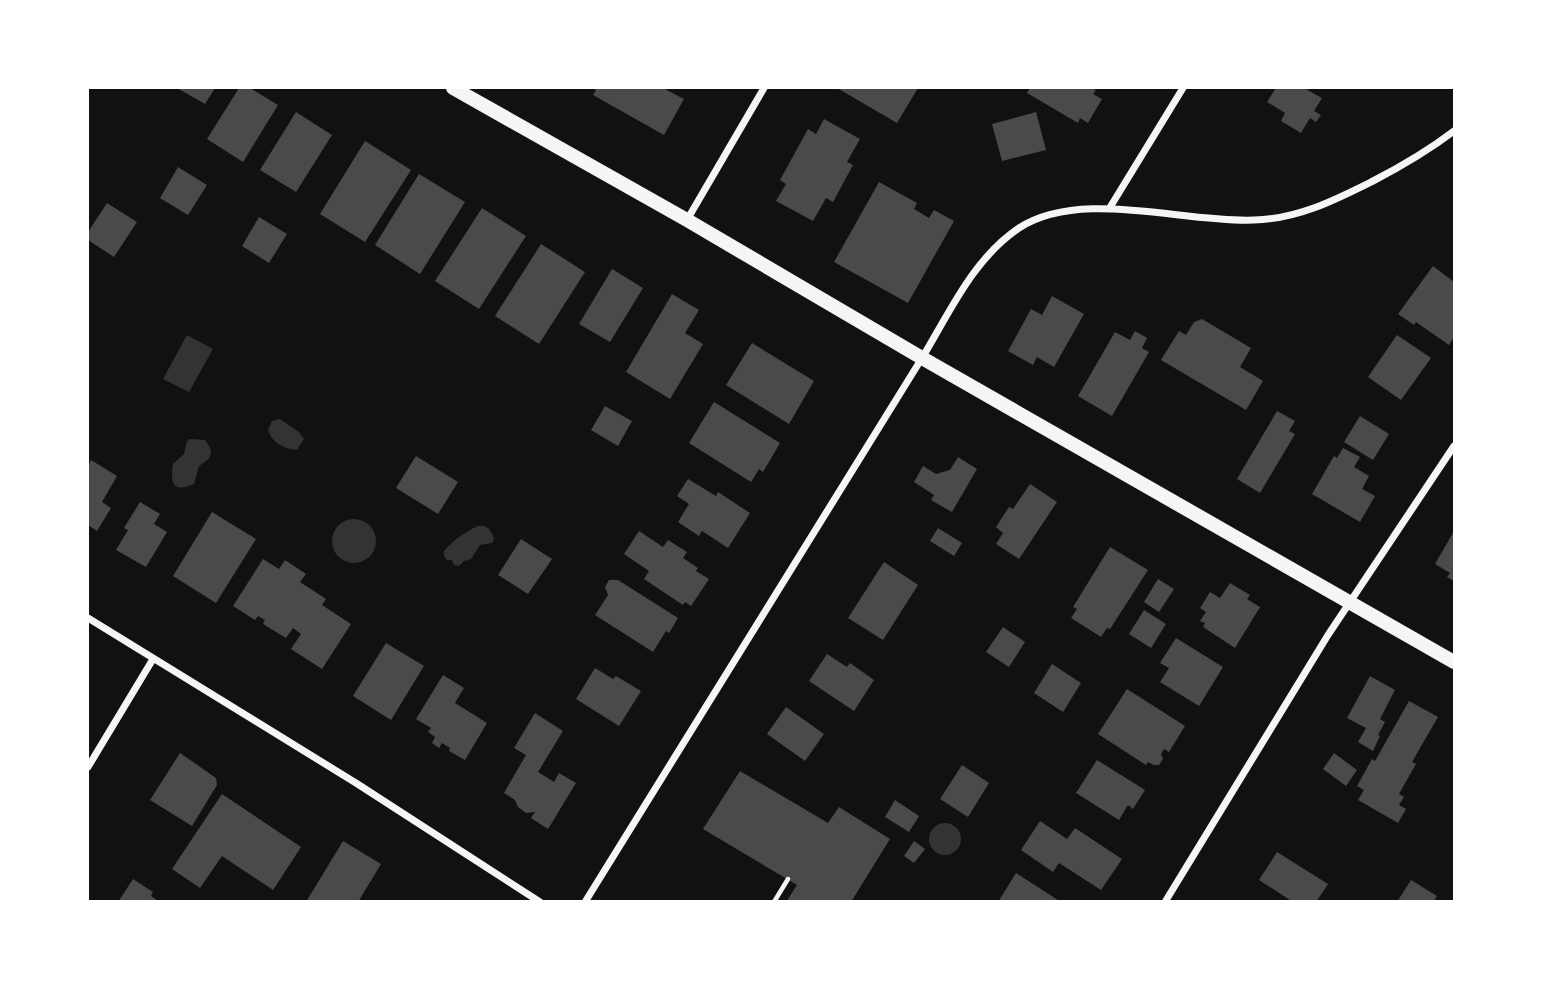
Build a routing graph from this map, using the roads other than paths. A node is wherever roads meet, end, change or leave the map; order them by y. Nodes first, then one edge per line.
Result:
1 (453, 88) edge
2 (764, 88) edge
3 (1183, 88) edge
4 (1454, 131) edge
5 (1109, 209) junction
6 (687, 220) junction
7 (922, 358) junction
8 (1454, 446) edge
9 (1351, 603) junction
10 (88, 618) edge
11 (153, 659) junction
12 (1454, 662) edge
13 (88, 767) edge
14 (540, 901) edge
15 (585, 901) edge
16 (1165, 901) edge

1 - 6 main road
2 - 6 street
3 - 5 street
4 - 5 street
5 - 7 street
6 - 7 main road
7 - 9 main road
7 - 15 street
8 - 9 street
9 - 12 main road
9 - 16 street
10 - 11 street
11 - 13 street
11 - 14 street

